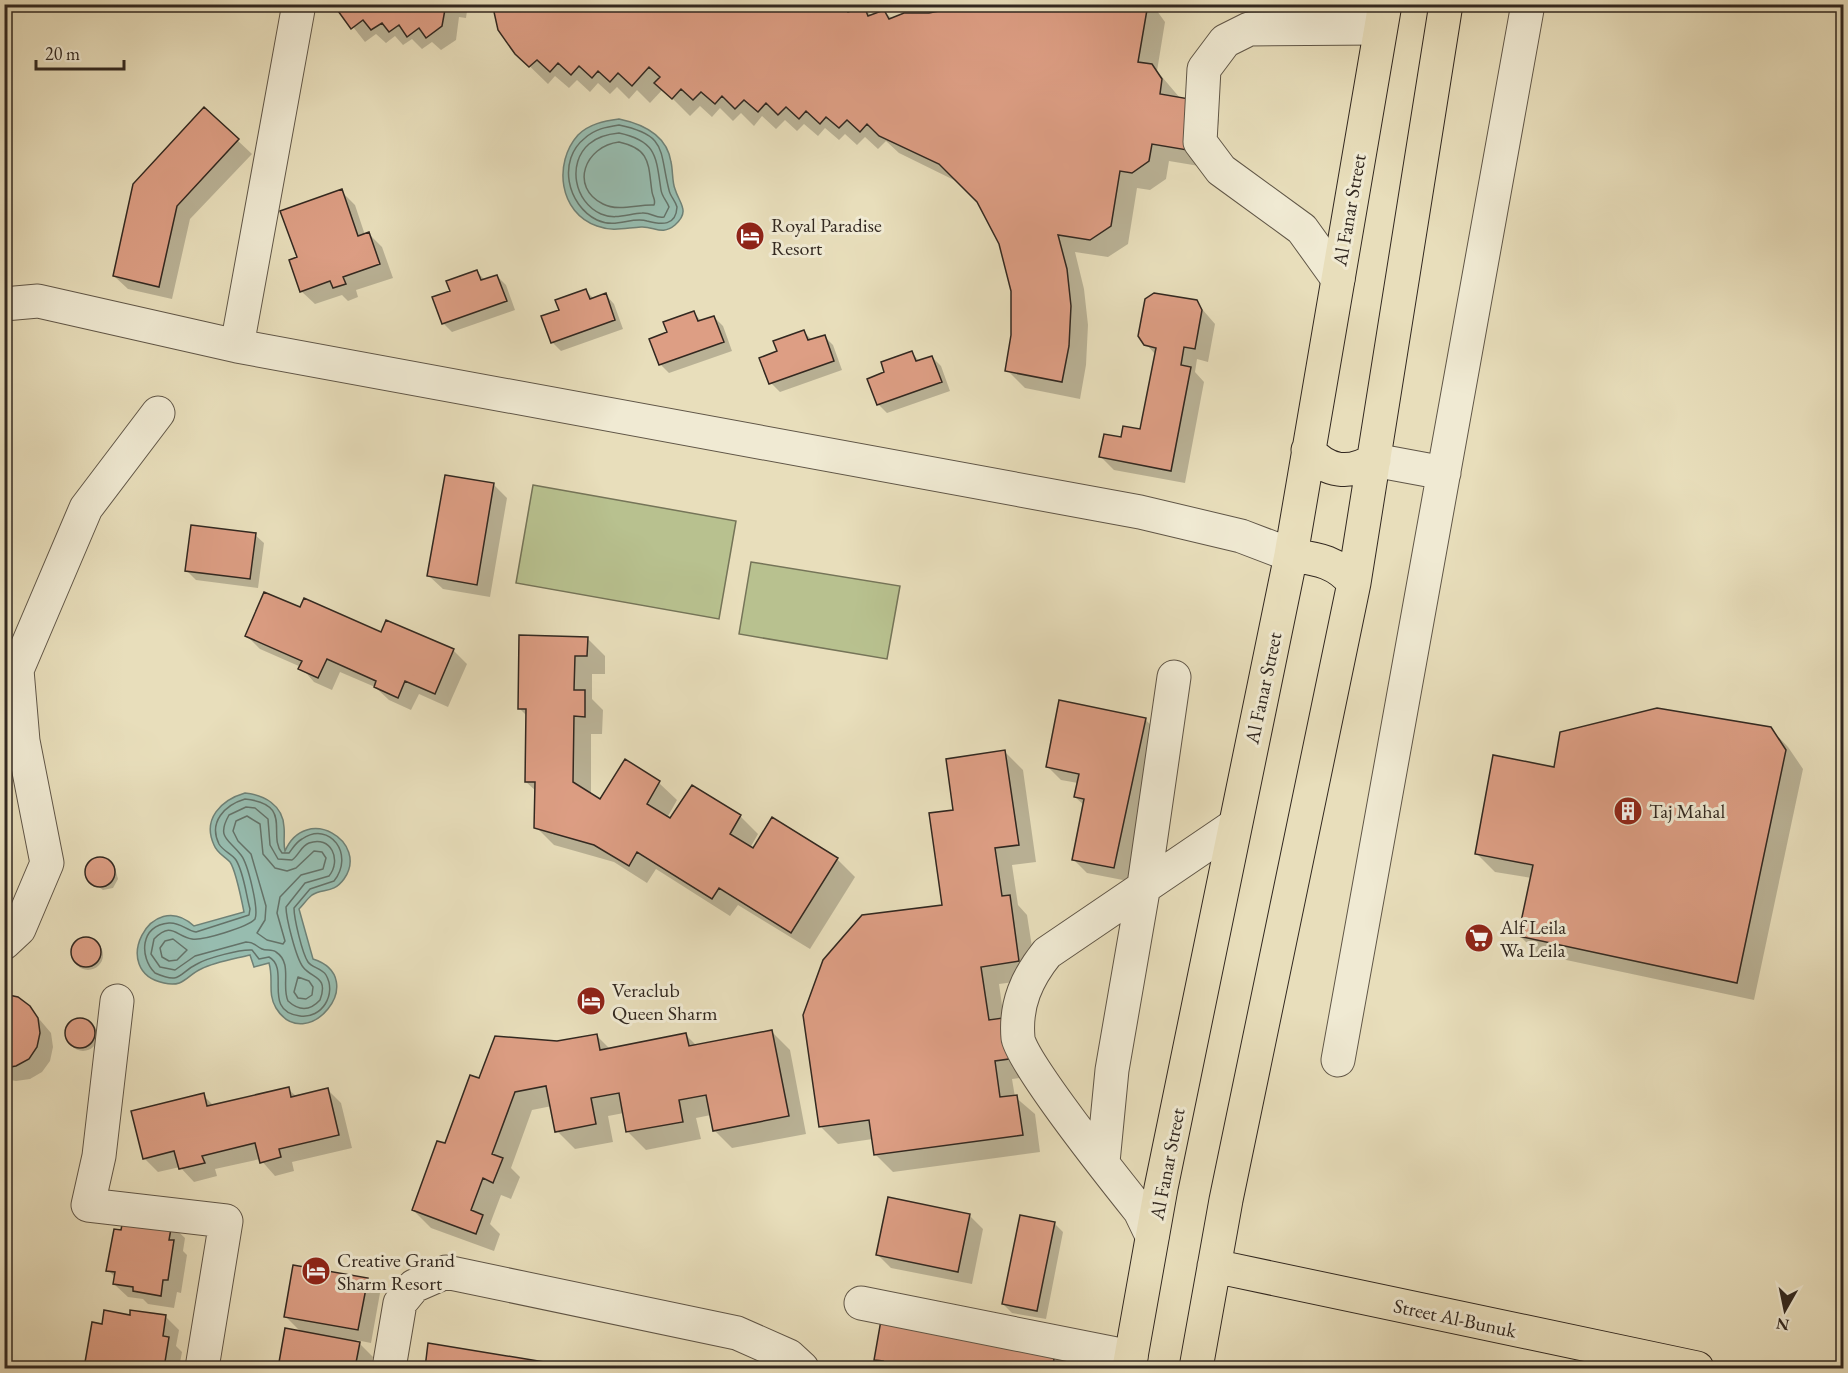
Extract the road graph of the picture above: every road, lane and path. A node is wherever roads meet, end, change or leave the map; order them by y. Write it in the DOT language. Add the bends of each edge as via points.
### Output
graph roads {
  1 [pos="300,4"];
  2 [pos="1446,4"];
  3 [pos="1528,4"];
  4 [pos="1382,16"];
  5 [pos="1338,279"];
  6 [pos="4,304"];
  7 [pos="237,346"];
  8 [pos="158,413"];
  9 [pos="1308,450"];
  10 [pos="1374,460"];
  11 [pos="1444,473"];
  12 [pos="1291,555"];
  13 [pos="1354,583"];
  14 [pos="1174,677"];
  15 [pos="1234,826"];
  16 [pos="1144,885"];
  17 [pos="4,943"];
  18 [pos="117,1001"];
  19 [pos="1338,1060"];
  20 [pos="1103,1162"];
  21 [pos="1152,1236"];
  22 [pos="1214,1266"];
  23 [pos="861,1302"];
  24 [pos="1130,1363"];
  25 [pos="202,1368"];
  26 [pos="389,1368"];
  27 [pos="802,1368"];
  28 [pos="1196,1368"];
  29 [pos="1697,1368"];
  1 -- 7 [label="street"];
  2 -- 10 [label="main road"];
  3 -- 11 [label="street"];
  4 -- 5 [label="main road, Al Fanar Street"];
  4 -- 5 [label="street" via="1249,29 1225,41 1204,69 1200,142 1221,170 1302,229"];
  5 -- 9 [label="main road, Al Fanar Street"];
  6 -- 7 [label="street" via="38,301"];
  7 -- 12 [label="street" via="1140,512 1241,536"];
  8 -- 17 [label="street" via="86,508 17,670 23,741 47,864 19,929"];
  9 -- 10 [label="main road" via="1316,460 1339,471 1352,471"];
  9 -- 12 [label="main road, Al Fanar Street"];
  10 -- 11 [label="street"];
  10 -- 13 [label="main road"];
  11 -- 19 [label="street"];
  12 -- 13 [label="main road" via="1334,565"];
  12 -- 15 [label="main road, Al Fanar Street"];
  13 -- 22 [label="main road"];
  14 -- 16 [label="street"];
  15 -- 16 [label="street"];
  15 -- 21 [label="main road, Al Fanar Street"];
  16 -- 20 [label="street" via="1112,1070"];
  16 -- 20 [label="street" via="1047,953 1030,974 1019,1004 1018,1040 1031,1067"];
  18 -- 25 [label="street" via="99,1156 88,1205 226,1221"];
  20 -- 21 [label="street" via="1140,1211"];
  21 -- 24 [label="main road, Al Fanar Street"];
  22 -- 28 [label="main road"];
  22 -- 29 [label="main road, Street Al-Bunuk"];
  23 -- 24 [label="street"];
  26 -- 27 [label="street" via="400,1303 414,1286 446,1272 737,1333 789,1356"];
}
